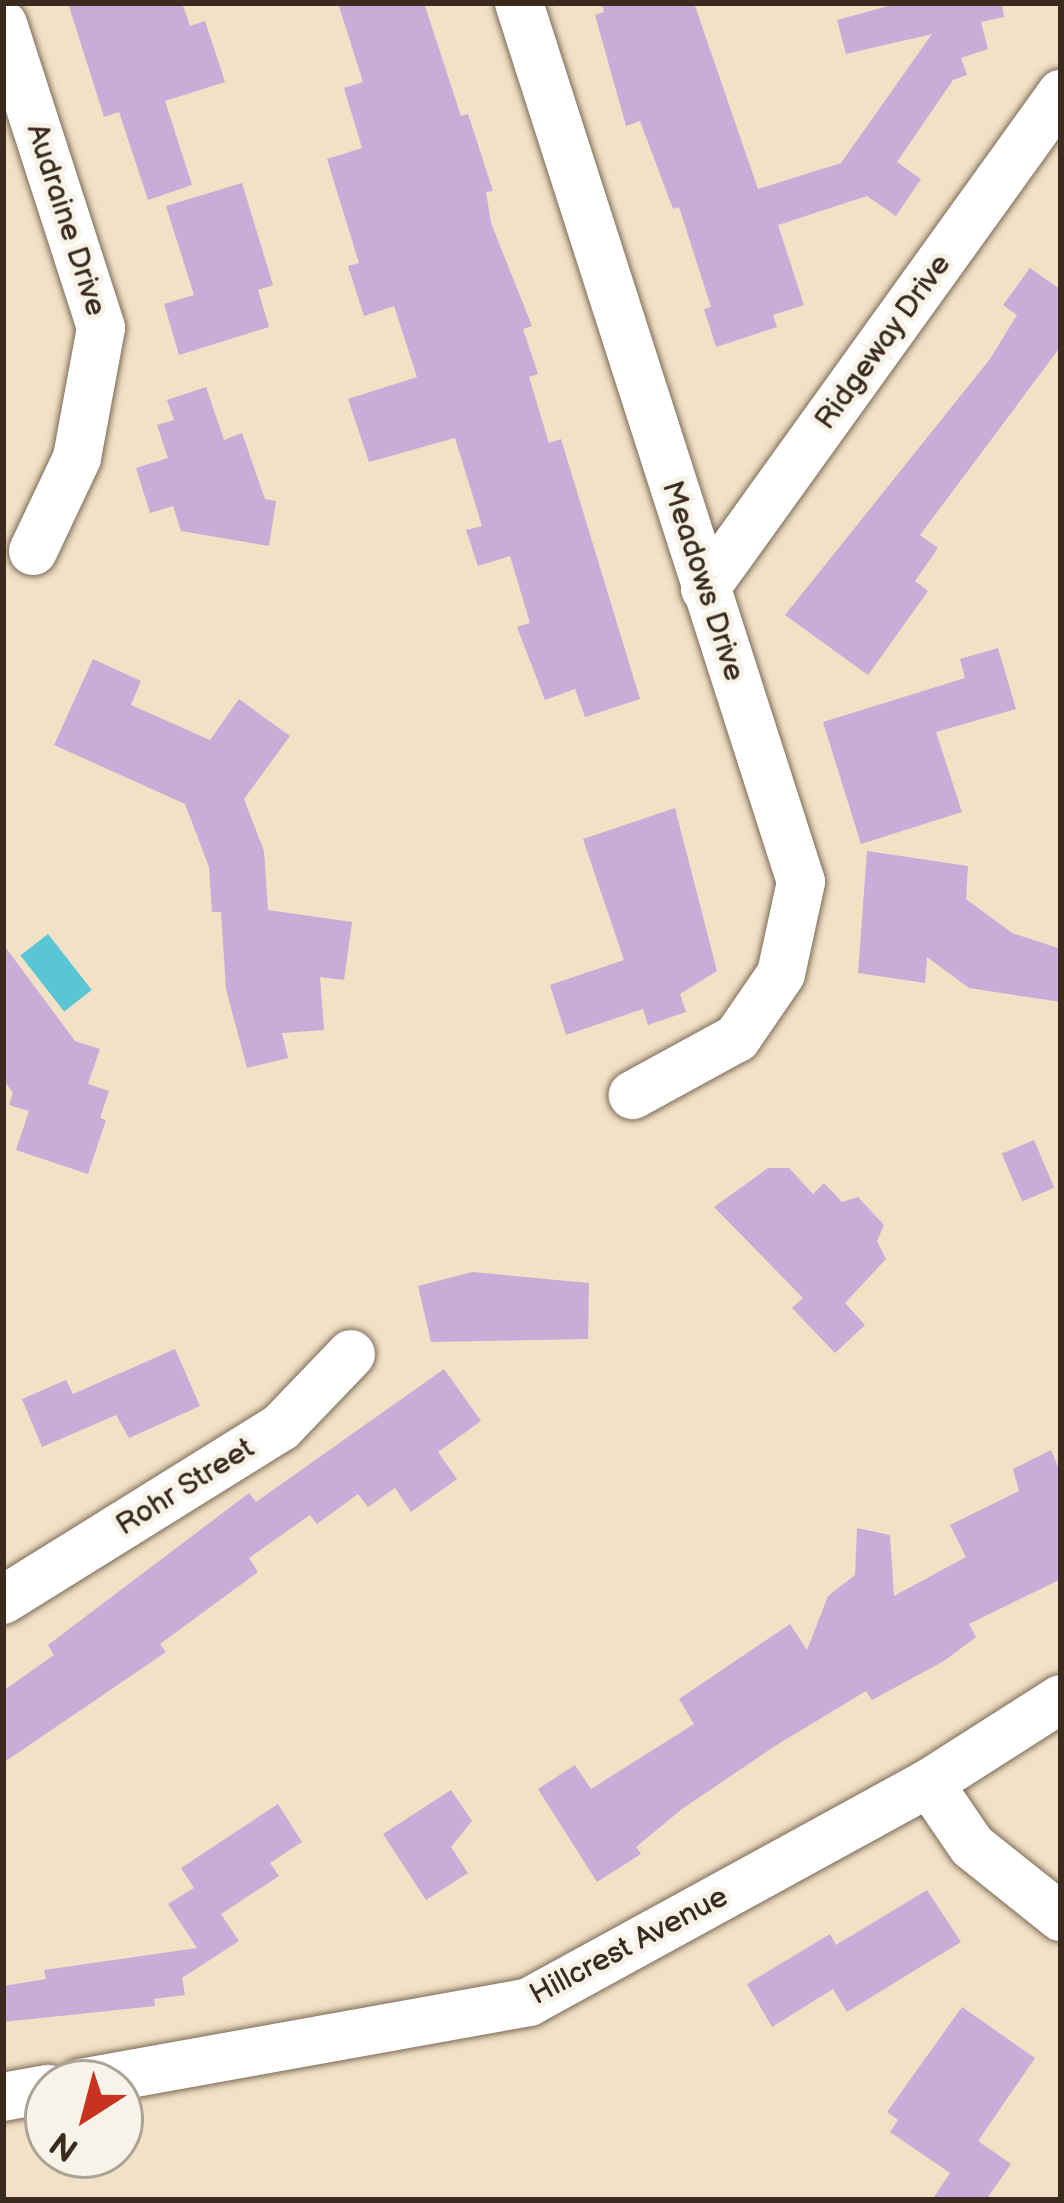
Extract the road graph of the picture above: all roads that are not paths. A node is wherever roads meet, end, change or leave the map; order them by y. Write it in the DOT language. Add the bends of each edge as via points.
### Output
graph roads {
  1 [pos="519,3"];
  2 [pos="3,24"];
  3 [pos="1061,94"];
  4 [pos="33,551"];
  5 [pos="705,590"];
  6 [pos="633,1095"];
  7 [pos="351,1354"];
  8 [pos="3,1600"];
  9 [pos="1061,1699"];
  10 [pos="929,1783"];
  11 [pos="1061,1917"];
  12 [pos="144,2071"];
  1 -- 5 [label="street, Meadows Drive"];
  2 -- 4 [label="street, Audraine Drive" via="101,328 77,458"];
  3 -- 5 [label="street, Ridgeway Drive"];
  5 -- 6 [label="street, Meadows Drive" via="801,882 781,974 737,1038"];
  7 -- 8 [label="street, Rohr Street" via="281,1427"];
  9 -- 10 [label="street, Hillcrest Avenue"];
  10 -- 11 [label="street" via="972,1846"];
  10 -- 12 [label="street, Hillcrest Avenue" via="530,2002"];
}
